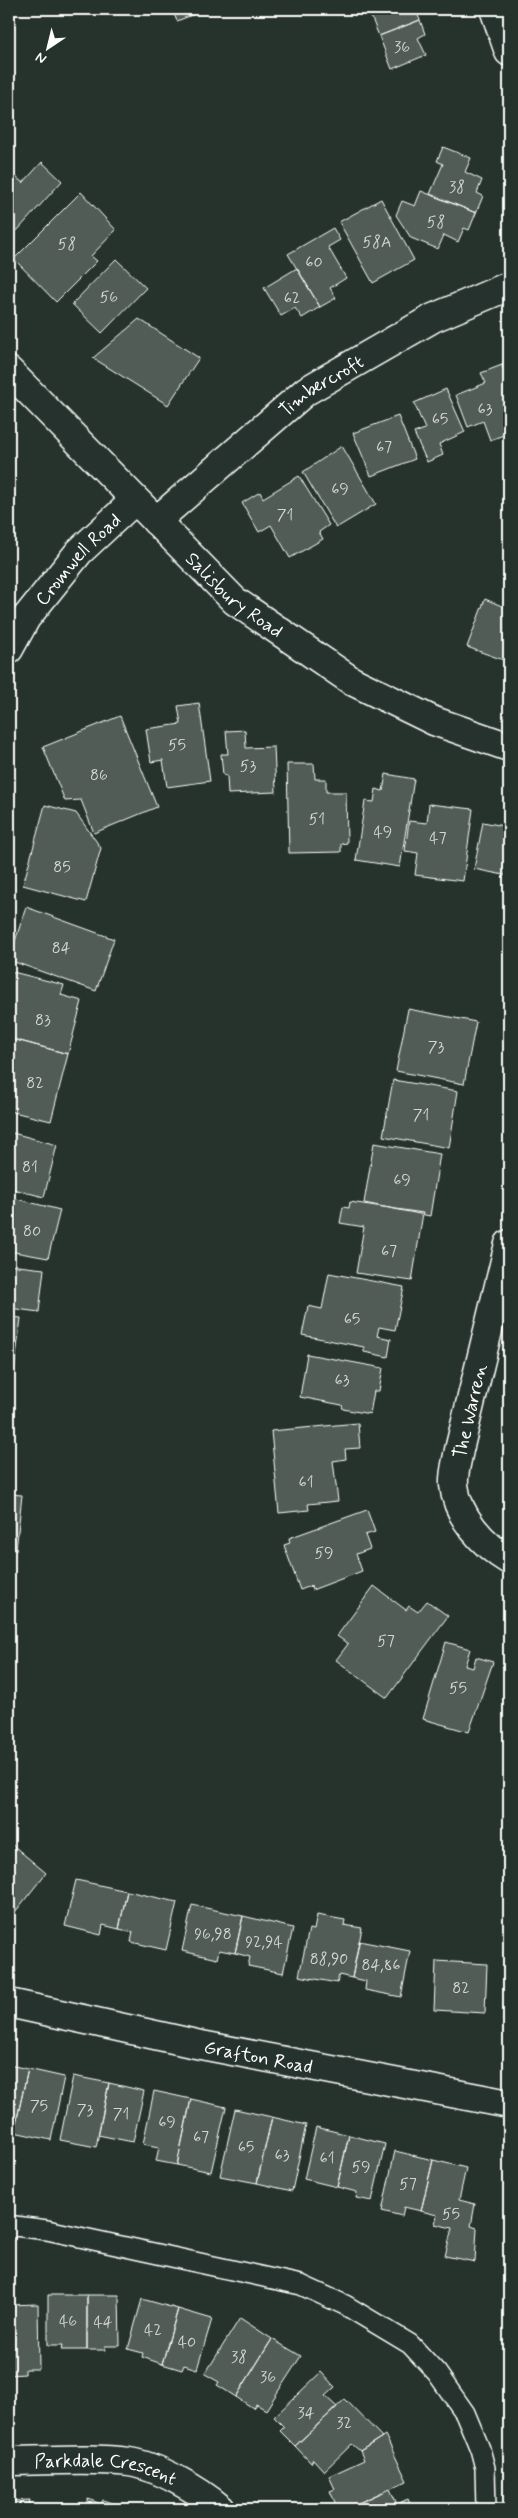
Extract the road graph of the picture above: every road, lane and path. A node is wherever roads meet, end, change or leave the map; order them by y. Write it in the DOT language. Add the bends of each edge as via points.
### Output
graph roads {
  1 [pos="494,9"];
  2 [pos="509,52"];
  3 [pos="509,286"];
  4 [pos="9,371"];
  5 [pos="135,500"];
  6 [pos="156,521"];
  7 [pos="9,649"];
  8 [pos="509,747"];
  9 [pos="509,1244"];
  10 [pos="509,1560"];
  11 [pos="9,2003"];
  12 [pos="509,2104"];
  13 [pos="9,2229"];
  14 [pos="9,2461"];
  15 [pos="221,2509"];
  16 [pos="486,2509"];
  1 -- 2 [label="street"];
  3 -- 6 [label="street, Timbercroft" via="433,318 306,392"];
  4 -- 5 [label="street, Salisbury Road"];
  5 -- 6 [label="street, Salisbury Road"];
  5 -- 7 [label="street, Cromwell Road" via="79,552 26,618"];
  6 -- 8 [label="street, Salisbury Road" via="235,601 352,681 434,721"];
  9 -- 10 [label="street, The Warren" via="459,1450 454,1484 464,1517 492,1550"];
  11 -- 12 [label="street, Grafton Road" via="196,2044"];
  13 -- 16 [label="lane" via="14,2226 47,2230 292,2283 345,2305 410,2344 437,2373 465,2413 480,2449"];
  14 -- 15 [label="street, Parkdale Crescent" via="131,2462 179,2481"];
}
